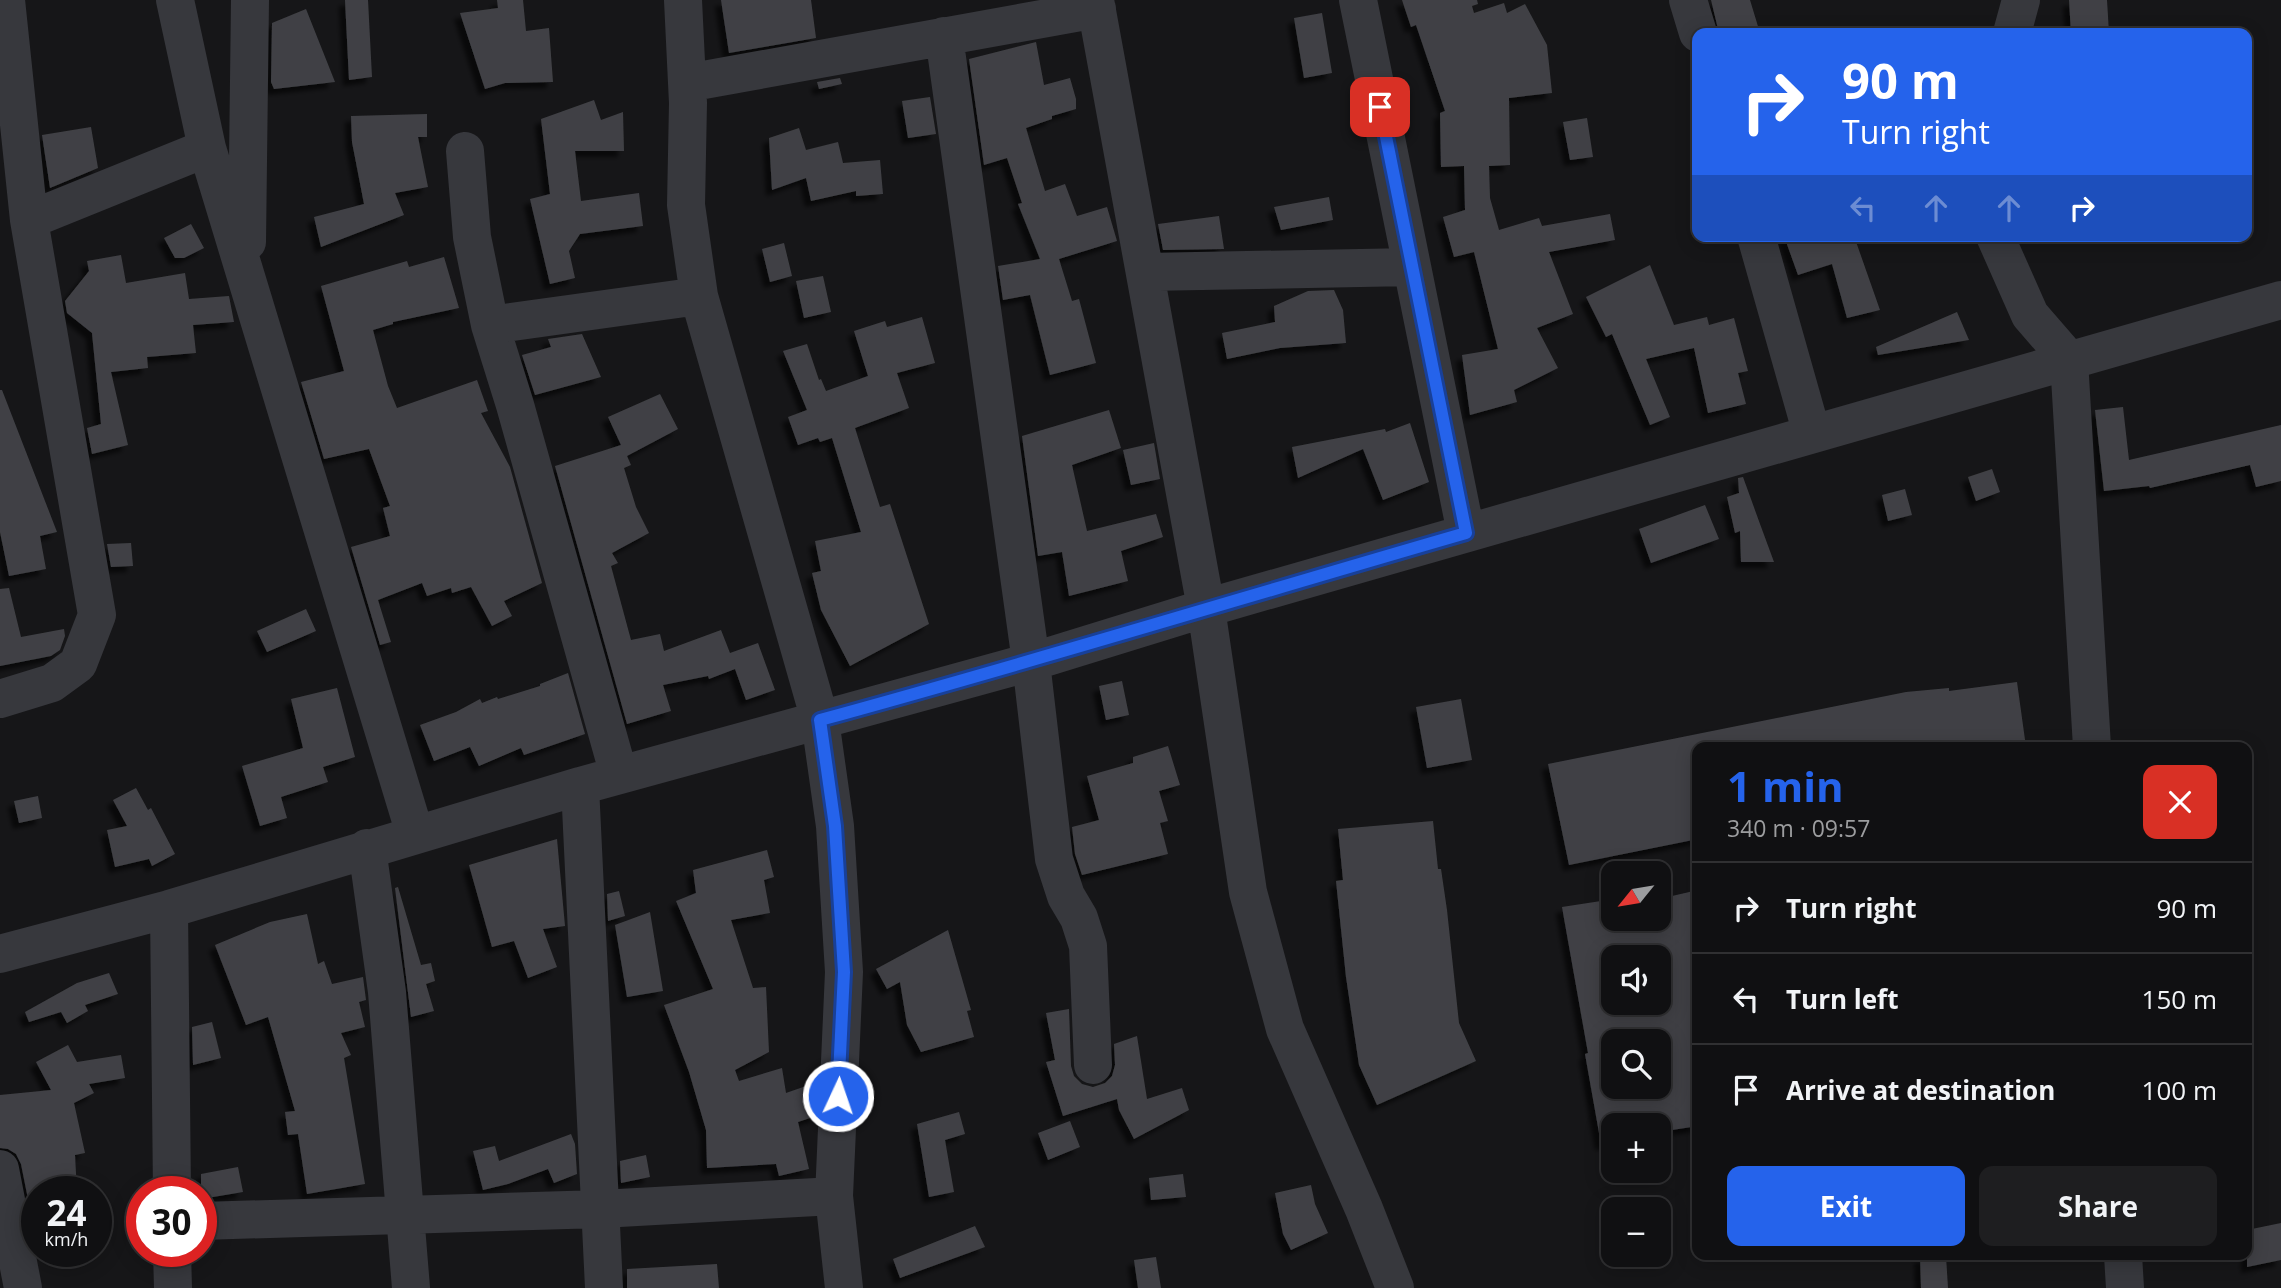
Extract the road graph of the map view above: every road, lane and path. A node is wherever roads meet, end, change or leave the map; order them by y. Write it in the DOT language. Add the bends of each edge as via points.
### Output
graph roads {
  1 [pos="6,0"];
  2 [pos="175,0"];
  3 [pos="250,0"];
  4 [pos="683,0"];
  5 [pos="1358,0"];
  6 [pos="1688,0"];
  7 [pos="2021,0"];
  8 [pos="1096,5"];
  9 [pos="1696,28"];
  10 [pos="2013,28"];
  11 [pos="944,36"];
  12 [pos="687,83"];
  13 [pos="208,148"];
  14 [pos="465,151"];
  15 [pos="29,220"];
  16 [pos="1758,242"];
  17 [pos="1998,242"];
  18 [pos="1412,267"];
  19 [pos="1144,272"];
  20 [pos="247,283"];
  21 [pos="699,296"];
  22 [pos="2281,300"];
  23 [pos="489,325"];
  24 [pos="2068,360"];
  25 [pos="1812,434"];
  26 [pos="1466,533"];
  27 [pos="1206,608"];
  28 [pos="1031,662"];
  29 [pos="0,699"];
  30 [pos="820,720"];
  31 [pos="2092,742"];
  32 [pos="620,775"];
  33 [pos="580,786"];
  34 [pos="415,834"];
  35 [pos="367,848"];
  36 [pos="169,909"];
  37 [pos="0,954"];
  38 [pos="1093,1065"];
  39 [pos="0,1169"];
  40 [pos="172,1176"];
  41 [pos="834,1196"];
  42 [pos="601,1209"];
  43 [pos="404,1217"];
  44 [pos="217,1222"];
  45 [pos="2123,1260"];
  46 [pos="172,1267"];
  47 [pos="23,1288"];
  48 [pos="173,1288"];
  49 [pos="411,1288"];
  50 [pos="604,1288"];
  51 [pos="844,1288"];
  52 [pos="1395,1288"];
  53 [pos="2125,1288"];
  1 -- 15 [label="street"];
  2 -- 13 [label="street"];
  3 -- 20 [label="street"];
  4 -- 12 [label="street"];
  5 -- 18 [label="street"];
  6 -- 9 [label="street"];
  7 -- 10 [label="street"];
  8 -- 11 [label="street"];
  8 -- 19 [label="street"];
  11 -- 12 [label="street"];
  11 -- 28 [label="street"];
  12 -- 21 [label="street" via="686,205"];
  13 -- 15 [label="street"];
  13 -- 20 [label="street"];
  14 -- 23 [label="street" via="472,237"];
  15 -- 29 [label="street" via="96,615 78,664 52,683"];
  16 -- 25 [label="street"];
  17 -- 24 [label="street" via="2030,315"];
  18 -- 19 [label="street"];
  18 -- 26 [label="street"];
  19 -- 27 [label="street"];
  20 -- 34 [label="street"];
  21 -- 23 [label="street"];
  21 -- 30 [label="street"];
  22 -- 24 [label="street"];
  23 -- 32 [label="street"];
  24 -- 25 [label="street"];
  24 -- 31 [label="street"];
  25 -- 26 [label="street"];
  26 -- 27 [label="street"];
  27 -- 28 [label="street"];
  27 -- 52 [label="street" via="1248,892 1285,1029"];
  28 -- 30 [label="street"];
  28 -- 38 [label="street" via="1054,859 1088,947"];
  30 -- 32 [label="street"];
  30 -- 41 [label="street" via="835,826 844,972"];
  32 -- 33 [label="street"];
  33 -- 34 [label="street"];
  33 -- 42 [label="street"];
  34 -- 35 [label="street"];
  35 -- 36 [label="street"];
  35 -- 43 [label="street" via="387,992"];
  36 -- 37 [label="street"];
  36 -- 40 [label="street"];
  39 -- 47 [label="street"];
  41 -- 42 [label="street"];
  41 -- 51 [label="street"];
  42 -- 43 [label="street"];
  42 -- 50 [label="street"];
  43 -- 44 [label="street"];
  43 -- 49 [label="street"];
  45 -- 53 [label="street"];
  46 -- 48 [label="street"];
}
